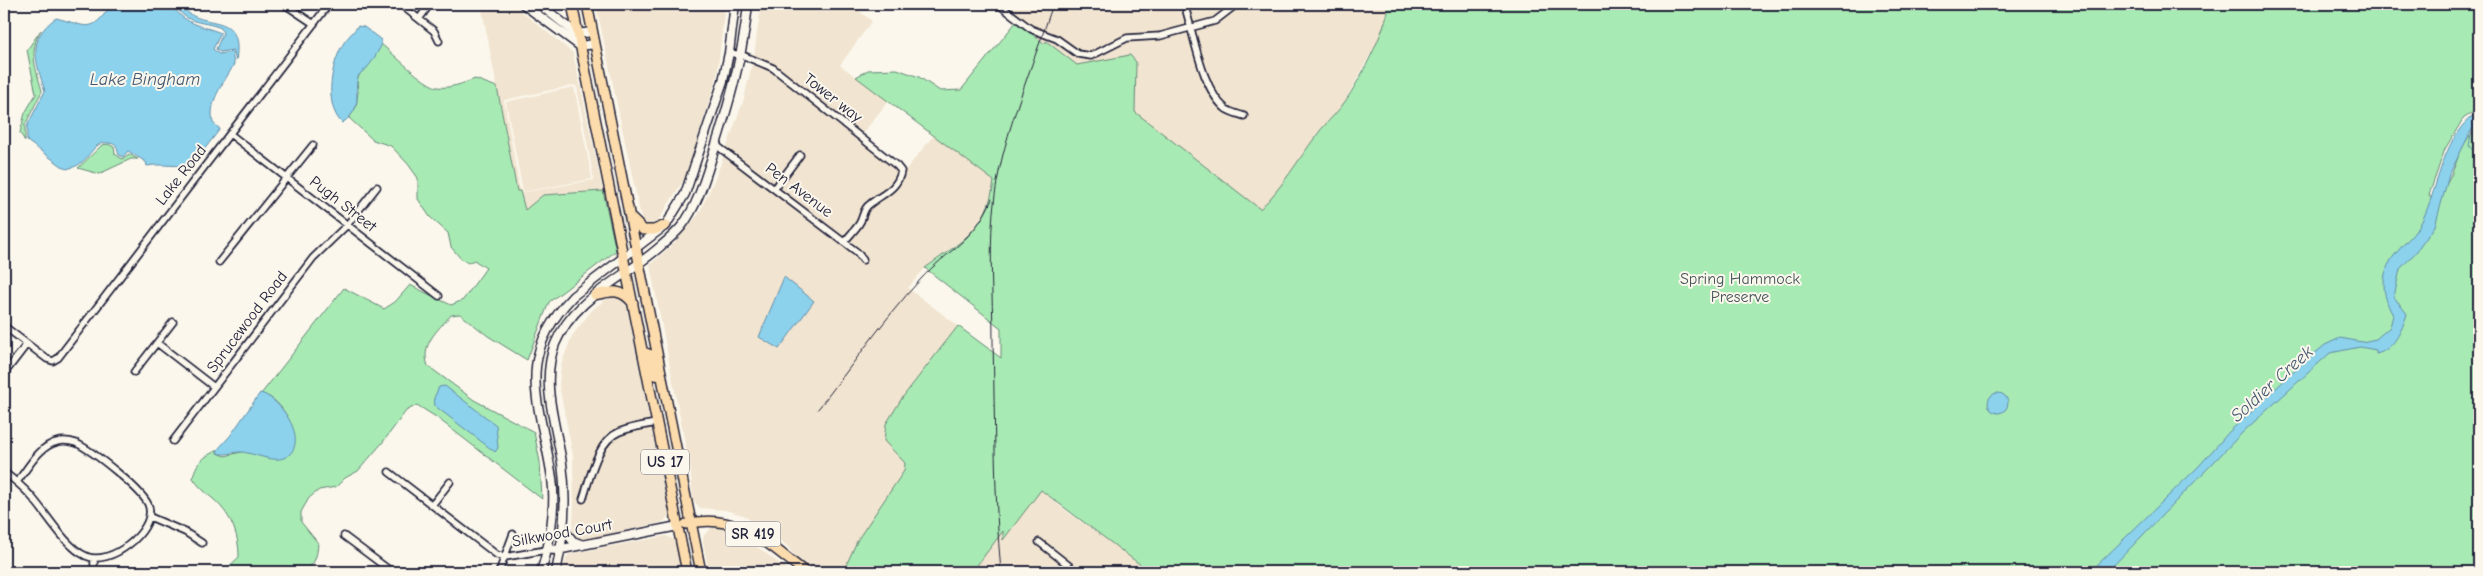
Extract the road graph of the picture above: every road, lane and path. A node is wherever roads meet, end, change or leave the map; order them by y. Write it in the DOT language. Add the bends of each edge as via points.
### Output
graph roads {
  1 [pos="284,4"];
  2 [pos="329,4"];
  3 [pos="400,4"];
  4 [pos="430,4"];
  5 [pos="523,4"];
  6 [pos="540,4"];
  7 [pos="572,4"];
  8 [pos="587,4"];
  9 [pos="735,4"];
  10 [pos="748,4"];
  11 [pos="998,4"];
  12 [pos="1184,4"];
  13 [pos="1237,4"];
  14 [pos="419,19"];
  15 [pos="314,24"];
  16 [pos="1192,28"];
  17 [pos="592,32"];
  18 [pos="578,34"];
  19 [pos="440,41"];
  20 [pos="595,44"];
  21 [pos="580,46"];
  22 [pos="729,53"];
  23 [pos="742,55"];
  24 [pos="717,103"];
  25 [pos="1244,116"];
  26 [pos="230,134"];
  27 [pos="313,145"];
  28 [pos="716,145"];
  29 [pos="800,155"];
  30 [pos="287,178"];
  31 [pos="377,187"];
  32 [pos="775,188"];
  33 [pos="629,216"];
  34 [pos="347,225"];
  35 [pos="666,225"];
  36 [pos="844,242"];
  37 [pos="636,250"];
  38 [pos="624,258"];
  39 [pos="863,260"];
  40 [pos="219,262"];
  41 [pos="639,264"];
  42 [pos="626,271"];
  43 [pos="595,294"];
  44 [pos="439,296"];
  45 [pos="633,303"];
  46 [pos="173,322"];
  47 [pos="4,326"];
  48 [pos="157,343"];
  49 [pos="27,344"];
  50 [pos="643,352"];
  51 [pos="134,372"];
  52 [pos="4,374"];
  53 [pos="662,376"];
  54 [pos="214,387"];
  55 [pos="657,423"];
  56 [pos="541,425"];
  57 [pos="173,441"];
  58 [pos="562,462"];
  59 [pos="4,472"];
  60 [pos="389,472"];
  61 [pos="17,482"];
  62 [pos="450,482"];
  63 [pos="583,499"];
  64 [pos="432,505"];
  65 [pos="150,517"];
  66 [pos="690,523"];
  67 [pos="678,526"];
  68 [pos="563,529"];
  69 [pos="513,534"];
  70 [pos="344,536"];
  71 [pos="1039,542"];
  72 [pos="202,543"];
  73 [pos="583,545"];
  74 [pos="562,549"];
  75 [pos="546,550"];
  76 [pos="505,557"];
  77 [pos="94,559"];
  78 [pos="94,572"];
  79 [pos="392,572"];
  80 [pos="499,572"];
  81 [pos="541,572"];
  82 [pos="556,572"];
  83 [pos="687,572"];
  84 [pos="701,572"];
  85 [pos="805,572"];
  86 [pos="1077,572"];
  1 -- 15 [label="street"];
  2 -- 15 [label="street, Lake Road"];
  3 -- 14 [label="street"];
  4 -- 14 [label="street"];
  5 -- 21 [label="main road"];
  6 -- 18 [label="main road"];
  7 -- 18 [label="main road, US 17"];
  8 -- 17 [label="main road, US 17"];
  9 -- 22 [label="main road"];
  10 -- 23 [label="main road"];
  11 -- 16 [label="street" via="1026,26 1085,56 1099,54 1127,38 1160,36"];
  12 -- 16 [label="street"];
  13 -- 16 [label="street" via="1215,21"];
  14 -- 19 [label="street" via="434,31"];
  15 -- 26 [label="street, Lake Road"];
  16 -- 25 [label="street" via="1203,68 1215,95 1227,110"];
  17 -- 18 [label="main road"];
  17 -- 20 [label="main road, US 17"];
  18 -- 21 [label="main road, US 17"];
  20 -- 21 [label="main road"];
  20 -- 33 [label="main road, US 17"];
  21 -- 38 [label="main road, US 17"];
  22 -- 23 [label="street, Tower way"];
  22 -- 24 [label="main road"];
  23 -- 28 [label="main road"];
  23 -- 36 [label="street, Tower way" via="773,68 901,171 900,178 887,193 863,211 860,223"];
  24 -- 28 [label="main road" via="709,134"];
  24 -- 35 [label="main road" via="685,194"];
  26 -- 30 [label="street, Pugh Street"];
  26 -- 49 [label="street, Lake Road" via="58,358 52,361"];
  27 -- 30 [label="street"];
  28 -- 32 [label="street, Pen Avenue"];
  28 -- 41 [label="main road" via="694,206 681,227"];
  29 -- 32 [label="street"];
  30 -- 34 [label="street, Pugh Street"];
  30 -- 40 [label="street"];
  31 -- 34 [label="street, Sprucewood Road"];
  32 -- 36 [label="street, Pen Avenue"];
  33 -- 35 [label="main road" via="644,230"];
  33 -- 37 [label="main road, US 17"];
  34 -- 44 [label="street, Pugh Street"];
  34 -- 54 [label="street, Sprucewood Road" via="313,258"];
  35 -- 37 [label="main road"];
  36 -- 39 [label="street, Pen Avenue"];
  37 -- 38 [label="main road"];
  37 -- 41 [label="main road, US 17"];
  38 -- 42 [label="main road, US 17"];
  38 -- 56 [label="main road" via="573,296 549,326 539,349 534,374"];
  41 -- 42 [label="main road"];
  41 -- 53 [label="main road, US 17"];
  42 -- 43 [label="main road"];
  42 -- 45 [label="main road, US 17"];
  43 -- 45 [label="main road" via="614,290"];
  43 -- 58 [label="main road" via="568,320 550,362 549,389"];
  45 -- 50 [label="main road, US 17"];
  46 -- 48 [label="street"];
  47 -- 49 [label="street"];
  48 -- 51 [label="street"];
  48 -- 54 [label="street"];
  49 -- 52 [label="street"];
  50 -- 53 [label="main road" via="651,356 655,375"];
  50 -- 55 [label="main road, US 17"];
  53 -- 66 [label="main road, US 17"];
  54 -- 57 [label="street, Sprucewood Road"];
  55 -- 63 [label="street" via="618,432 609,439 603,446"];
  55 -- 67 [label="main road, US 17"];
  56 -- 58 [label="main road" via="552,457 556,462"];
  56 -- 75 [label="main road" via="552,479 552,515"];
  58 -- 68 [label="main road"];
  59 -- 61 [label="street"];
  60 -- 64 [label="street, Silkwood Court"];
  61 -- 65 [label="street" via="46,448 58,442 71,442 82,446 138,489 147,502"];
  61 -- 77 [label="street" via="72,546"];
  62 -- 64 [label="street"];
  64 -- 76 [label="street, Silkwood Court" via="497,555"];
  65 -- 72 [label="street"];
  65 -- 77 [label="street" via="140,533 121,550 109,557"];
  66 -- 67 [label="main road, SR 419"];
  66 -- 84 [label="main road, US 17"];
  66 -- 85 [label="main road, SR 419" via="723,521 736,525"];
  67 -- 73 [label="main road, Silkwood Court"];
  67 -- 83 [label="main road, US 17"];
  68 -- 73 [label="main road"];
  68 -- 74 [label="main road"];
  69 -- 76 [label="street"];
  70 -- 79 [label="street"];
  71 -- 86 [label="street"];
  73 -- 74 [label="main road, Silkwood Court"];
  74 -- 75 [label="main road, Silkwood Court"];
  74 -- 82 [label="main road"];
  75 -- 76 [label="street, Silkwood Court"];
  75 -- 81 [label="main road"];
  76 -- 80 [label="street"];
  77 -- 78 [label="street"];
}
